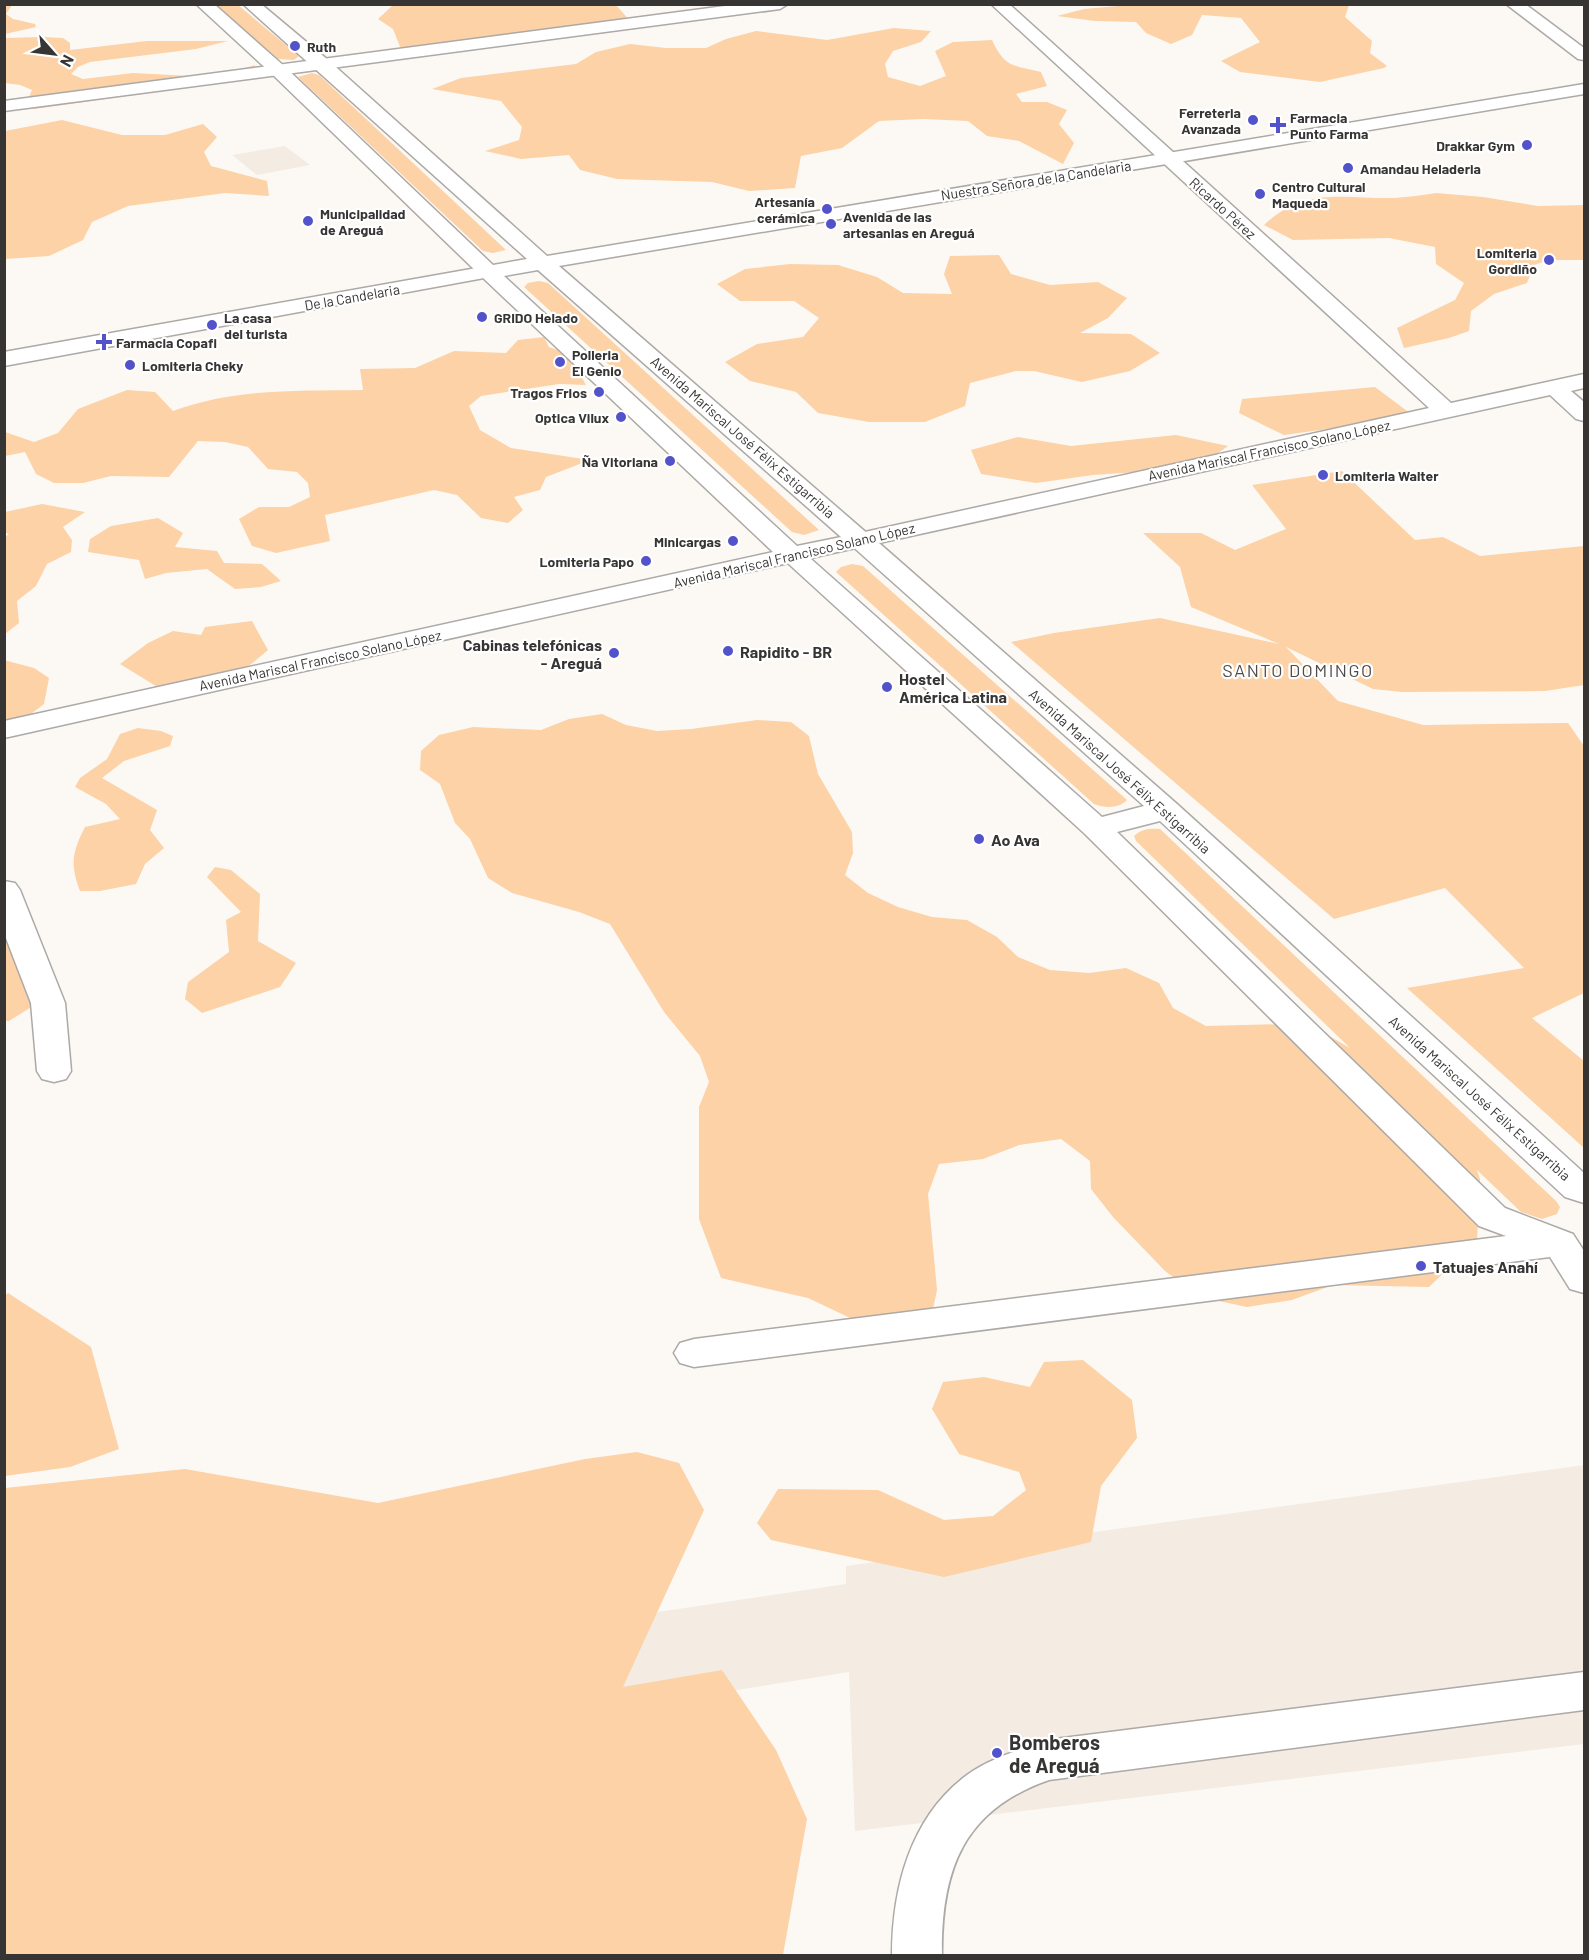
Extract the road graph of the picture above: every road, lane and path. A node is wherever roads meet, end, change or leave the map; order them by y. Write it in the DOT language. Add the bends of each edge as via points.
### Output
graph roads {
  1 [pos="204,4"];
  2 [pos="251,4"];
  3 [pos="780,4"];
  4 [pos="999,4"];
  5 [pos="1514,4"];
  6 [pos="1584,55"];
  7 [pos="322,64"];
  8 [pos="278,70"];
  9 [pos="1584,89"];
  10 [pos="4,106"];
  11 [pos="1169,158"];
  12 [pos="543,263"];
  13 [pos="488,272"];
  14 [pos="4,359"];
  15 [pos="1584,381"];
  16 [pos="1555,388"];
  17 [pos="1446,411"];
  18 [pos="1584,414"];
  19 [pos="860,540"];
  20 [pos="793,556"];
  21 [pos="4,730"];
  22 [pos="1166,810"];
  23 [pos="1096,828"];
  24 [pos="4,890"];
  25 [pos="54,1071"];
  26 [pos="1581,1189"];
  27 [pos="1572,1241"];
  28 [pos="1584,1280"];
  29 [pos="694,1353"];
  30 [pos="1584,1691"];
  31 [pos="917,1956"];
  1 -- 8 [label="street"];
  2 -- 7 [label="street, Avenida Mariscal José Félix Estigarribia"];
  3 -- 7 [label="street"];
  4 -- 11 [label="street, Ricardo Pérez"];
  5 -- 6 [label="street"];
  7 -- 8 [label="street"];
  7 -- 12 [label="street, Avenida Mariscal José Félix Estigarribia"];
  8 -- 10 [label="street"];
  8 -- 13 [label="street"];
  9 -- 11 [label="street, Nuestra Señora de la Candelaria"];
  11 -- 12 [label="street, Nuestra Señora de la Candelaria"];
  11 -- 17 [label="street, Ricardo Pérez"];
  12 -- 13 [label="street, Nuestra Señora de la Candelaria"];
  12 -- 19 [label="street, Avenida Mariscal José Félix Estigarribia"];
  13 -- 14 [label="street, De la Candelaria"];
  13 -- 20 [label="street"];
  15 -- 16 [label="street, Avenida Mariscal Francisco Solano López"];
  16 -- 17 [label="street, Avenida Mariscal Francisco Solano López"];
  16 -- 18 [label="street"];
  17 -- 19 [label="street, Avenida Mariscal Francisco Solano López"];
  19 -- 20 [label="street, Avenida Mariscal Francisco Solano López"];
  19 -- 22 [label="street, Avenida Mariscal José Félix Estigarribia"];
  20 -- 21 [label="street, Avenida Mariscal Francisco Solano López"];
  20 -- 23 [label="street"];
  22 -- 23 [label="street"];
  22 -- 26 [label="street, Avenida Mariscal José Félix Estigarribia"];
  23 -- 27 [label="street" via="1492,1217"];
  24 -- 25 [label="street" via="48,1003"];
  27 -- 28 [label="street"];
  27 -- 29 [label="street"];
  30 -- 31 [label="street" via="1047,1760 1007,1775 974,1798 941,1833 927,1866 916,1928"];
}
